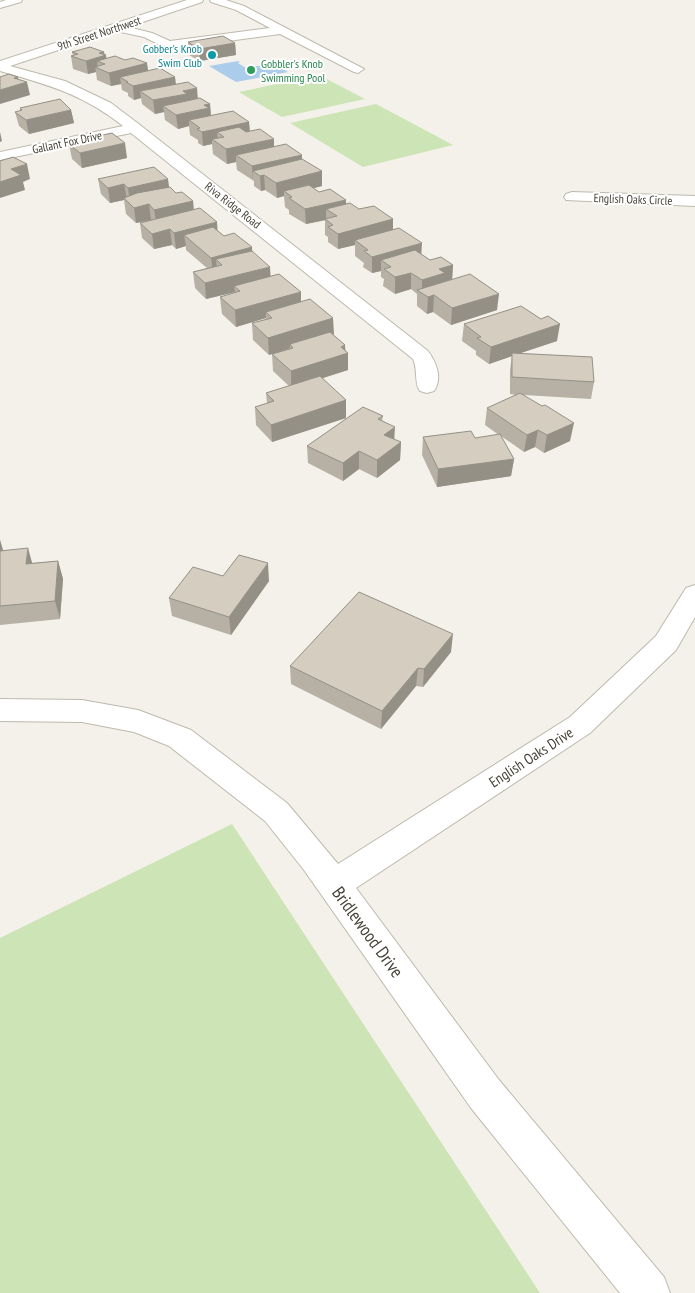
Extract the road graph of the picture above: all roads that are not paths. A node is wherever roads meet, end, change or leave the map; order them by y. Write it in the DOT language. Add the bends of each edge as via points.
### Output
graph roads {
  1 [pos="17,0"];
  2 [pos="198,0"];
  3 [pos="215,0"];
  4 [pos="0,5"];
  5 [pos="115,27"];
  6 [pos="282,30"];
  7 [pos="0,66"];
  8 [pos="358,68"];
  9 [pos="135,128"];
  10 [pos="0,156"];
  11 [pos="572,196"];
  12 [pos="695,201"];
  13 [pos="427,387"];
  14 [pos="695,594"];
  15 [pos="0,710"];
  16 [pos="334,884"];
  17 [pos="648,1293"];
  1 -- 4 [label="street"];
  2 -- 5 [label="street, 9th Street Northwest"];
  3 -- 6 [label="street" via="240,8"];
  5 -- 6 [label="street" via="148,35 168,45"];
  5 -- 7 [label="street, 9th Street Northwest"];
  6 -- 8 [label="street"];
  7 -- 9 [label="street, Riva Ridge Road" via="76,90 106,106"];
  9 -- 10 [label="street, Gallant Fox Drive"];
  9 -- 13 [label="street, Riva Ridge Road" via="421,355 429,377"];
  11 -- 12 [label="street, English Oaks Circle"];
  14 -- 16 [label="street, English Oaks Drive" via="666,644 580,725"];
  15 -- 16 [label="street, Bridlewood Drive" via="82,711 138,721 180,738 276,812"];
  16 -- 17 [label="street, Bridlewood Drive" via="485,1094"];
}
